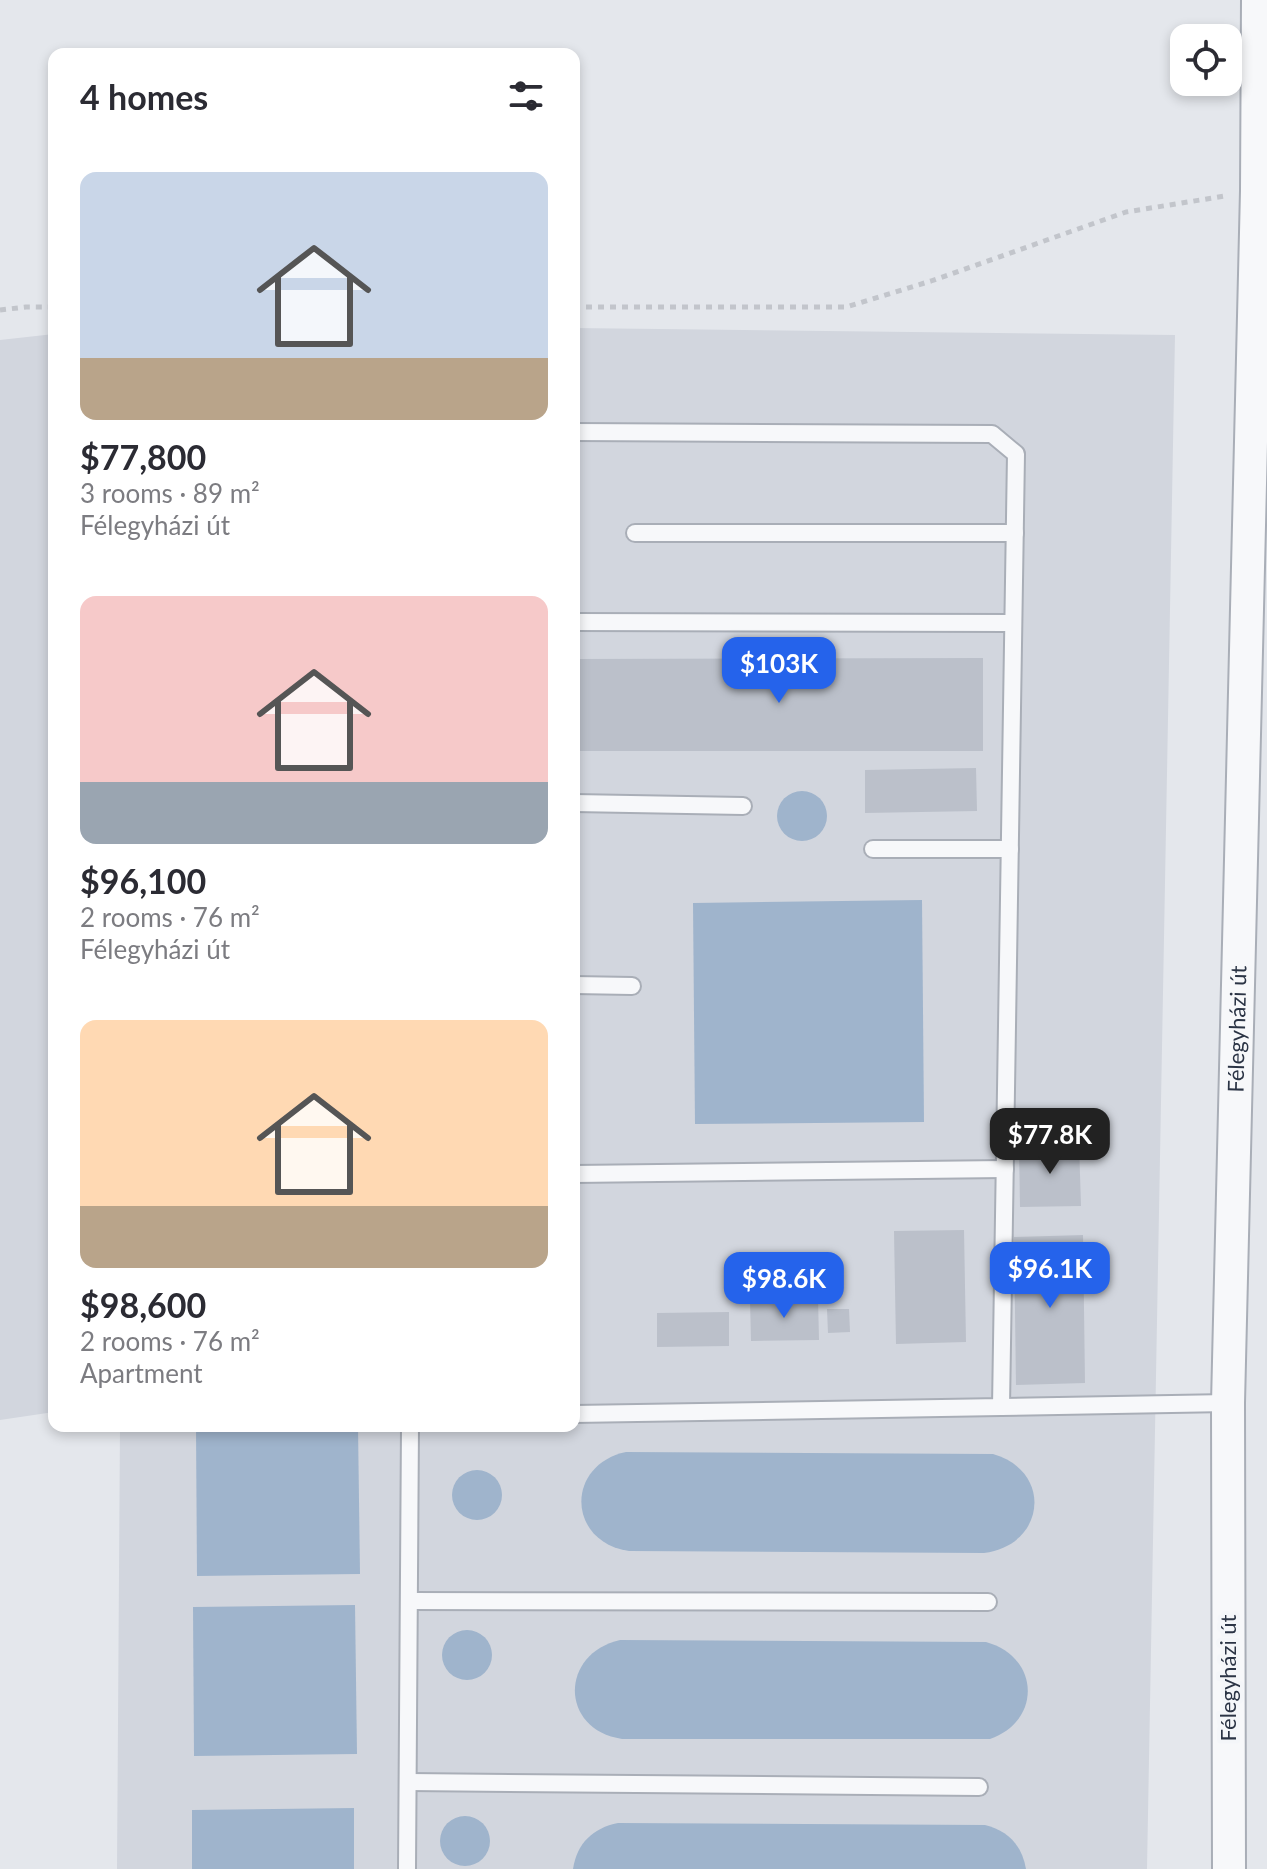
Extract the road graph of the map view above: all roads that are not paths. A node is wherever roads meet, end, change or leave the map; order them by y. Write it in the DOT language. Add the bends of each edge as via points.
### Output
graph roads {
  1 [pos="1258,0"];
  2 [pos="580,432"];
  3 [pos="635,533"];
  4 [pos="1015,533"];
  5 [pos="580,622"];
  6 [pos="1013,623"];
  7 [pos="580,803"];
  8 [pos="743,806"];
  9 [pos="873,849"];
  10 [pos="1010,849"];
  11 [pos="580,985"];
  12 [pos="632,986"];
  13 [pos="1005,1169"];
  14 [pos="580,1174"];
  15 [pos="1228,1403"];
  16 [pos="1001,1407"];
  17 [pos="580,1414"];
  18 [pos="410,1432"];
  19 [pos="409,1601"];
  20 [pos="988,1602"];
  21 [pos="408,1782"];
  22 [pos="979,1787"];
  23 [pos="407,1869"];
  24 [pos="1229,1869"];
  1 -- 15 [label="street, Félegyházi út"];
  2 -- 4 [label="lane" via="992,434 1016,454"];
  3 -- 4 [label="lane"];
  4 -- 6 [label="lane"];
  5 -- 6 [label="lane"];
  6 -- 10 [label="lane"];
  7 -- 8 [label="lane"];
  9 -- 10 [label="lane"];
  10 -- 13 [label="lane"];
  11 -- 12 [label="lane"];
  13 -- 14 [label="lane"];
  13 -- 16 [label="lane"];
  15 -- 16 [label="lane"];
  15 -- 24 [label="street, Félegyházi út"];
  16 -- 17 [label="lane"];
  18 -- 19 [label="lane"];
  19 -- 20 [label="lane"];
  19 -- 21 [label="lane"];
  21 -- 22 [label="lane"];
  21 -- 23 [label="lane"];
}
